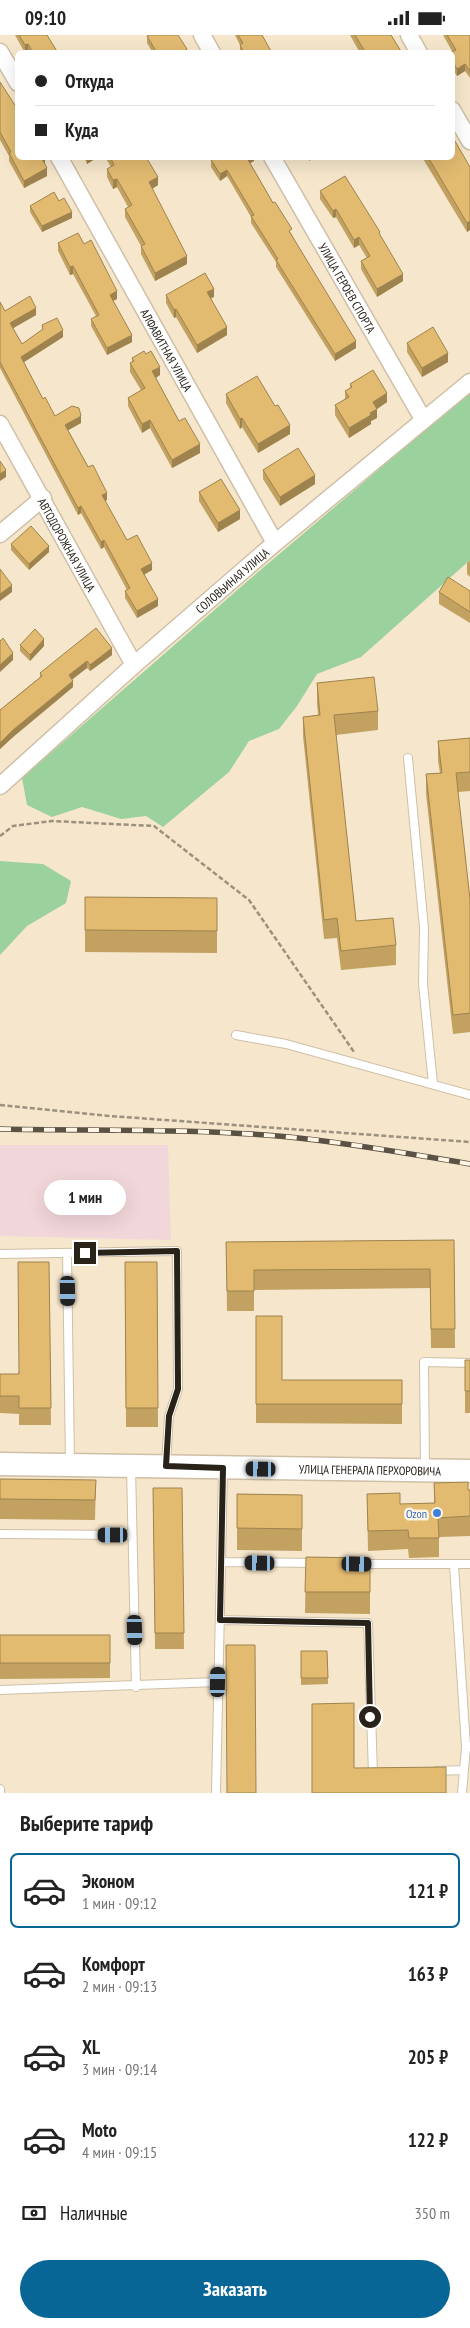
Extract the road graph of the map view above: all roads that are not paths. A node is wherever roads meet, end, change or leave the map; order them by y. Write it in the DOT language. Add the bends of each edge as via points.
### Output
graph roads {
  1 [pos="202,35"];
  2 [pos="409,35"];
  3 [pos="210,50"];
  4 [pos="417,50"];
  5 [pos="0,52"];
  6 [pos="15,78"];
  7 [pos="455,116"];
  8 [pos="470,141"];
  9 [pos="61,160"];
  10 [pos="274,160"];
  11 [pos="470,382"];
  12 [pos="423,419"];
  13 [pos="0,424"];
  14 [pos="42,498"];
  15 [pos="0,534"];
  16 [pos="275,543"];
  17 [pos="134,665"];
  18 [pos="408,758"];
  19 [pos="0,786"];
  20 [pos="236,1035"];
  21 [pos="433,1084"];
  22 [pos="470,1095"];
  23 [pos="67,1253"];
  24 [pos="0,1254"];
  25 [pos="470,1363"];
  26 [pos="0,1464"];
  27 [pos="70,1465"];
  28 [pos="130,1466"];
  29 [pos="166,1466"];
  30 [pos="223,1468"];
  31 [pos="425,1470"];
  32 [pos="470,1471"];
  33 [pos="0,1534"];
  34 [pos="132,1535"];
  35 [pos="221,1562"];
  36 [pos="328,1564"];
  37 [pos="357,1564"];
  38 [pos="470,1564"];
  39 [pos="454,1565"];
  40 [pos="220,1620"];
  41 [pos="218,1682"];
  42 [pos="136,1687"];
  43 [pos="0,1690"];
  44 [pos="468,1747"];
  45 [pos="464,1770"];
  46 [pos="428,1771"];
  47 [pos="382,1773"];
  48 [pos="0,1789"];
  49 [pos="0,1793"];
  50 [pos="216,1793"];
  51 [pos="462,1793"];
  1 -- 3 [label="street"];
  2 -- 4 [label="street"];
  5 -- 6 [label="street"];
  7 -- 8 [label="street"];
  9 -- 16 [label="street, АЛФАВИТНАЯ УЛИЦА"];
  10 -- 12 [label="street, УЛИЦА ГЕРОЕВ СПОРТА"];
  11 -- 12 [label="street, СОЛОВЬИНАЯ УЛИЦА"];
  12 -- 16 [label="street, СОЛОВЬИНАЯ УЛИЦА"];
  13 -- 14 [label="street, АВТОДОРОЖНАЯ УЛИЦА"];
  14 -- 15 [label="street"];
  14 -- 17 [label="street, АВТОДОРОЖНАЯ УЛИЦА"];
  16 -- 17 [label="street, СОЛОВЬИНАЯ УЛИЦА"];
  17 -- 19 [label="street, СОЛОВЬИНАЯ УЛИЦА"];
  18 -- 21 [label="lane" via="424,928 423,984"];
  20 -- 21 [label="lane" via="286,1044"];
  21 -- 22 [label="lane"];
  23 -- 24 [label="lane"];
  23 -- 27 [label="lane"];
  23 -- 29 [label="lane" via="177,1251 178,1389 169,1416"];
  25 -- 31 [label="lane" via="424,1363"];
  26 -- 27 [label="street, УЛИЦА ГЕНЕРАЛА ПЕРХОРОВИЧА"];
  27 -- 28 [label="street, УЛИЦА ГЕНЕРАЛА ПЕРХОРОВИЧА"];
  28 -- 29 [label="street, УЛИЦА ГЕНЕРАЛА ПЕРХОРОВИЧА"];
  28 -- 34 [label="lane"];
  29 -- 30 [label="street, УЛИЦА ГЕНЕРАЛА ПЕРХОРОВИЧА"];
  30 -- 31 [label="street, УЛИЦА ГЕНЕРАЛА ПЕРХОРОВИЧА"];
  30 -- 35 [label="lane"];
  31 -- 32 [label="street, УЛИЦА ГЕНЕРАЛА ПЕРХОРОВИЧА"];
  33 -- 34 [label="lane"];
  34 -- 42 [label="lane"];
  35 -- 36 [label="lane"];
  35 -- 40 [label="lane"];
  37 -- 39 [label="lane"];
  38 -- 39 [label="lane"];
  39 -- 44 [label="lane"];
  40 -- 41 [label="lane"];
  40 -- 47 [label="lane" via="368,1623 372,1774"];
  41 -- 42 [label="lane"];
  41 -- 50 [label="lane"];
  42 -- 43 [label="lane"];
  44 -- 45 [label="lane"];
  45 -- 46 [label="lane"];
  45 -- 51 [label="lane"];
  48 -- 49 [label="lane"];
}
